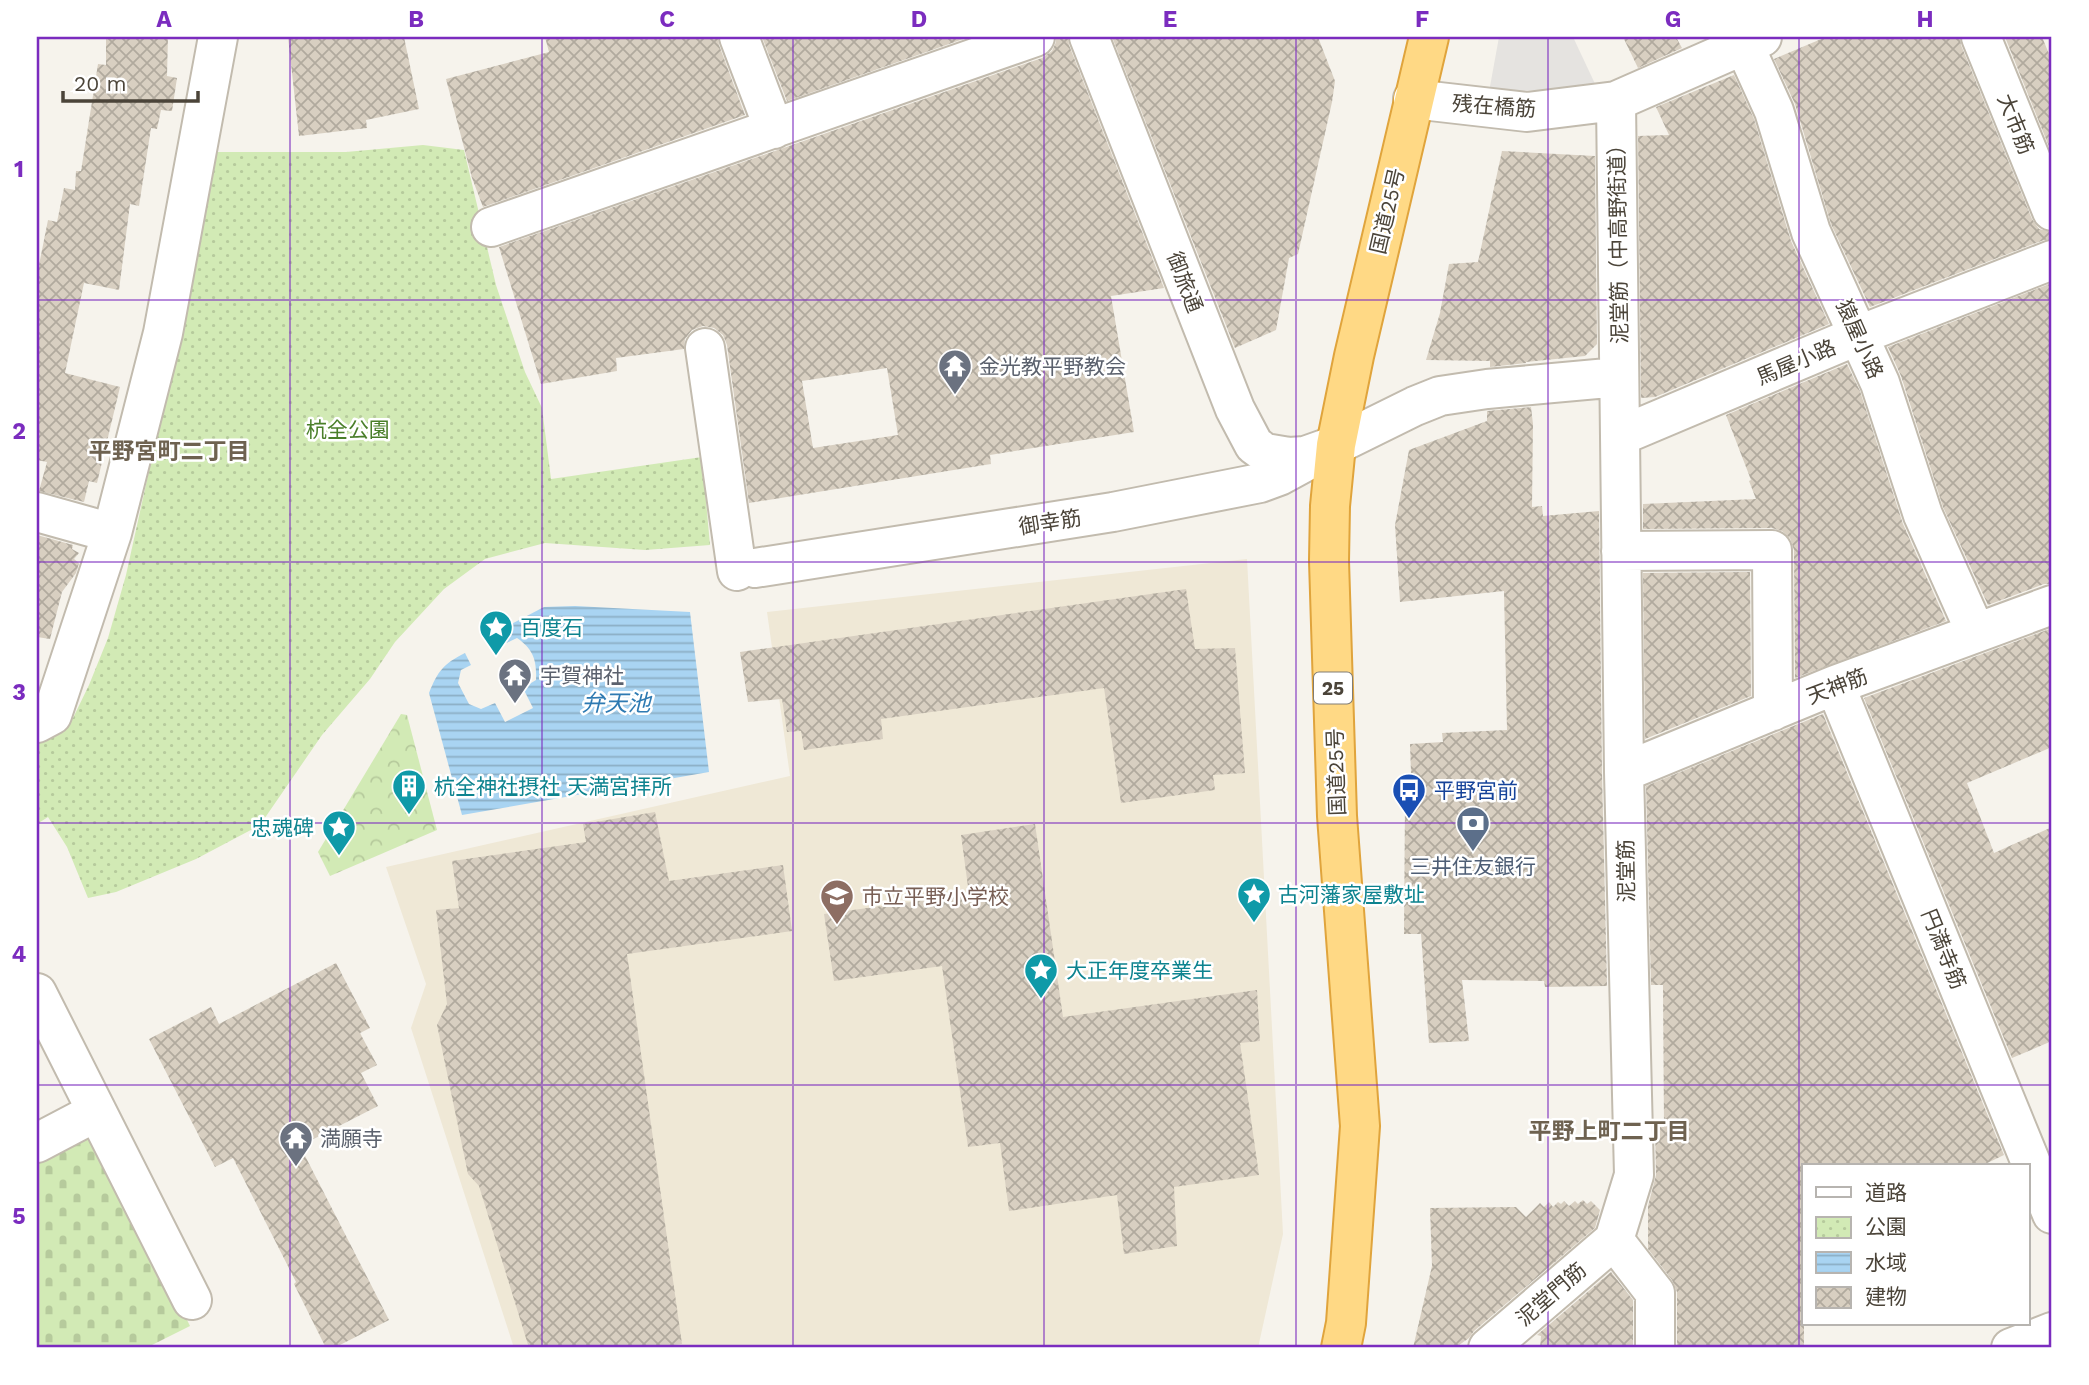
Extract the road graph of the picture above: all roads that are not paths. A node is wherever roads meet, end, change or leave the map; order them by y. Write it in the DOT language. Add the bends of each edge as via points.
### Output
graph roads {
  1 [pos="218,37"];
  2 [pos="739,37"];
  3 [pos="1035,37"];
  4 [pos="1089,37"];
  5 [pos="1429,37"];
  6 [pos="1981,37"];
  7 [pos="1753,41"];
  8 [pos="1696,50"];
  9 [pos="1413,99"];
  10 [pos="1616,101"];
  11 [pos="774,129"];
  12 [pos="2052,211"];
  13 [pos="491,228"];
  14 [pos="2052,260"];
  15 [pos="1859,335"];
  16 [pos="705,348"];
  17 [pos="1619,377"];
  18 [pos="1620,436"];
  19 [pos="1336,445"];
  20 [pos="37,512"];
  21 [pos="112,533"];
  22 [pos="1621,551"];
  23 [pos="2052,605"];
  24 [pos="1976,633"];
  25 [pos="1835,685"];
  26 [pos="1773,711"];
  27 [pos="37,723"];
  28 [pos="1624,772"];
  29 [pos="37,993"];
  30 [pos="96,1112"];
  31 [pos="37,1143"];
  32 [pos="2052,1214"];
  33 [pos="1614,1240"];
  34 [pos="192,1300"];
  35 [pos="1341,1348"];
  36 [pos="1488,1348"];
  37 [pos="1655,1348"];
  1 -- 21 [label="street" via="163,333"];
  2 -- 11 [label="street"];
  3 -- 11 [label="street"];
  4 -- 19 [label="street, 御旅通" via="1235,409 1254,446 1289,457"];
  5 -- 9 [label="highway, 国道25号 / 25"];
  6 -- 12 [label="street, 大市筋"];
  7 -- 8 [label="street, 残在橋筋"];
  7 -- 15 [label="street, 猿屋小路" via="1811,232"];
  8 -- 10 [label="street, 残在橋筋"];
  9 -- 10 [label="street, 残在橋筋" via="1527,111"];
  9 -- 19 [label="highway, 国道25号 / 25"];
  10 -- 17 [label="street, 泥堂筋（中高野街道）"];
  11 -- 13 [label="street"];
  14 -- 15 [label="street, 馬屋小路"];
  15 -- 18 [label="street, 馬屋小路"];
  15 -- 24 [label="street, 猿屋小路" via="1880,383 1923,515"];
  16 -- 19 [label="street, 御幸筋" via="746,569 1113,512 1260,483"];
  17 -- 18 [label="street, 泥堂筋"];
  17 -- 19 [label="street" via="1440,397"];
  18 -- 22 [label="street, 泥堂筋"];
  19 -- 35 [label="highway, 国道25号 / 25" via="1329,561 1337,816 1360,1126"];
  20 -- 21 [label="street"];
  21 -- 27 [label="street" via="52,715"];
  22 -- 26 [label="street" via="1772,550"];
  22 -- 28 [label="street, 泥堂筋"];
  23 -- 24 [label="street, 天神筋"];
  24 -- 25 [label="street, 天神筋"];
  25 -- 26 [label="street, 天神筋"];
  25 -- 32 [label="street, 円満寺筋"];
  26 -- 28 [label="street, 天神筋"];
  28 -- 33 [label="street, 泥堂筋" via="1634,1175"];
  29 -- 30 [label="street"];
  30 -- 31 [label="street"];
  30 -- 34 [label="street"];
  33 -- 36 [label="street, 泥堂門筋"];
  33 -- 37 [label="street" via="1655,1293"];
}
